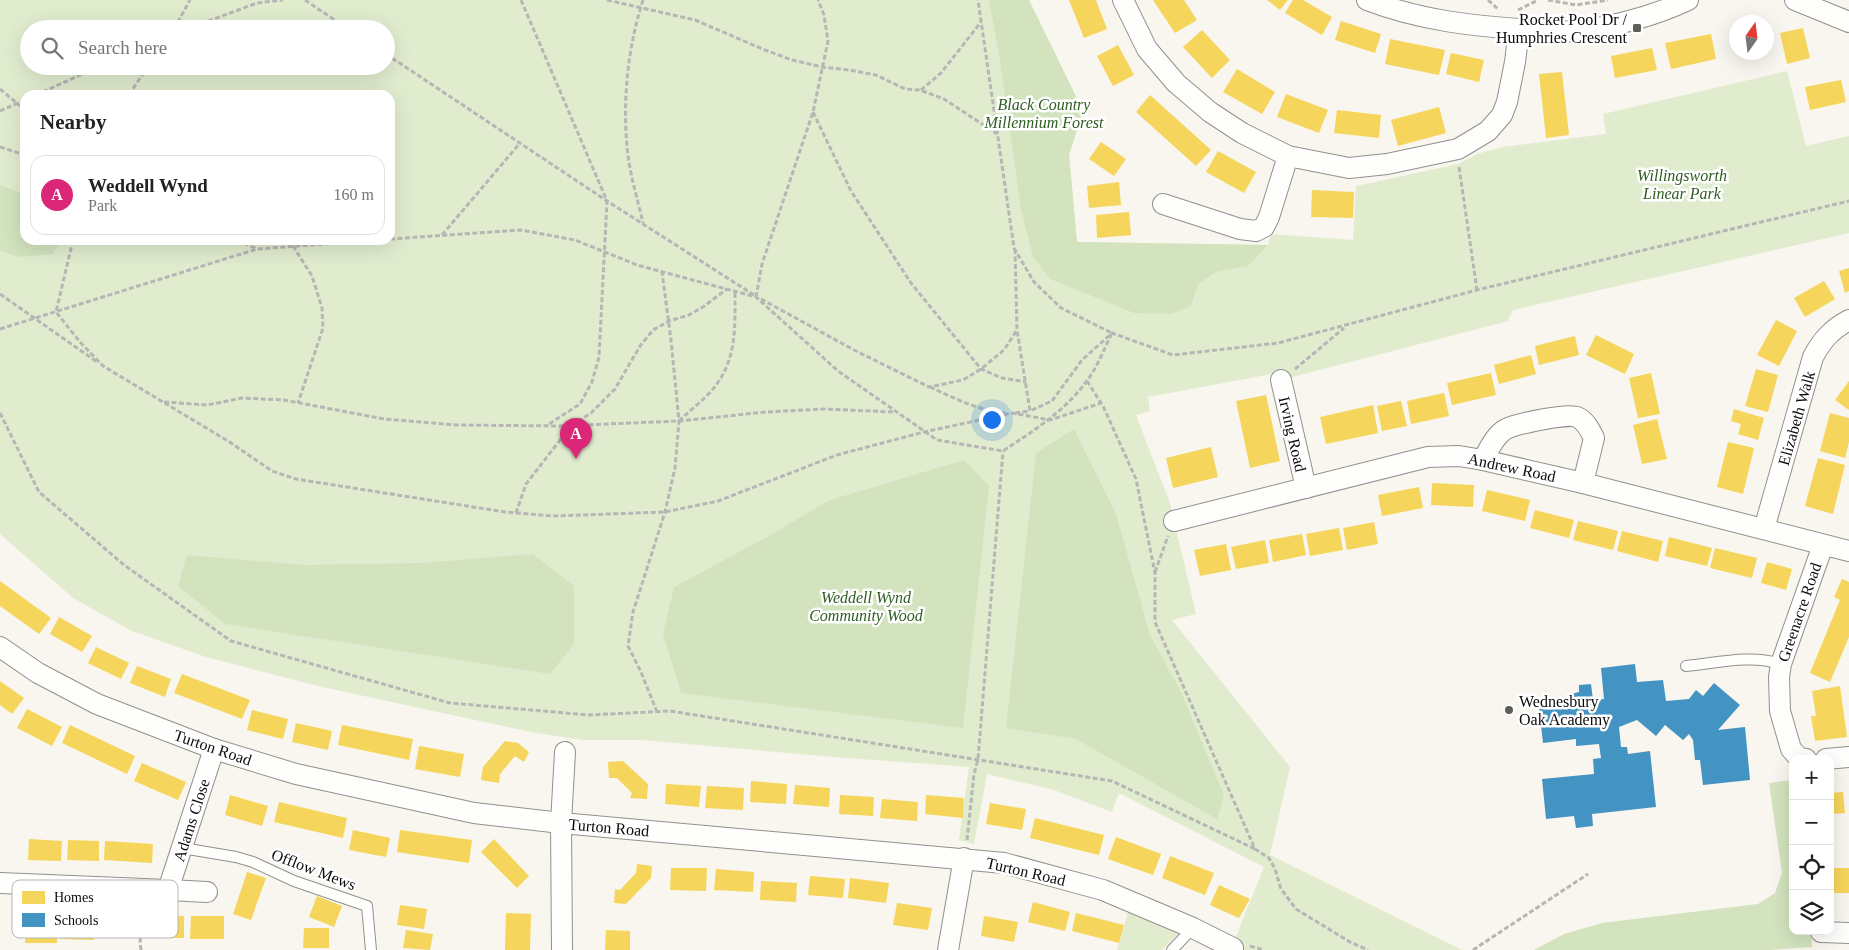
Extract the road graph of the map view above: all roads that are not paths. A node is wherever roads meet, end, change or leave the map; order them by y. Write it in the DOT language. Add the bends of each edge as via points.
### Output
graph roads {
  1 [pos="1124,0"];
  2 [pos="1368,0"];
  3 [pos="1688,0"];
  4 [pos="1804,2"];
  5 [pos="1517,20"];
  6 [pos="1849,22"];
  7 [pos="1288,156"];
  8 [pos="1163,204"];
  9 [pos="1849,320"];
  10 [pos="1281,380"];
  11 [pos="1483,460"];
  12 [pos="1583,483"];
  13 [pos="1306,488"];
  14 [pos="1174,521"];
  15 [pos="1764,529"];
  16 [pos="1823,544"];
  17 [pos="1849,551"];
  18 [pos="0,646"];
  19 [pos="1781,664"];
  20 [pos="1686,666"];
  21 [pos="214,749"];
  22 [pos="565,752"];
  23 [pos="1796,755"];
  24 [pos="1849,757"];
  25 [pos="1834,758"];
  26 [pos="561,823"];
  27 [pos="182,848"];
  28 [pos="964,858"];
  29 [pos="171,880"];
  30 [pos="178,891"];
  31 [pos="206,892"];
  32 [pos="1193,928"];
  33 [pos="1834,932"];
  34 [pos="1849,932"];
  35 [pos="1233,948"];
  36 [pos="371,950"];
  37 [pos="562,950"];
  38 [pos="948,950"];
  39 [pos="1172,950"];
  1 -- 7 [label="street" via="1147,49 1176,83 1234,128"];
  2 -- 5 [label="street" via="1393,10 1460,23"];
  3 -- 5 [label="street" via="1672,8 1576,32"];
  4 -- 6 [label="street"];
  5 -- 7 [label="street" via="1515,62 1502,115 1488,131 1458,149 1387,164 1349,168"];
  7 -- 8 [label="street" via="1269,217 1264,227 1256,231 1240,229"];
  9 -- 15 [label="street, Elizabeth Walk" via="1829,333 1813,357"];
  10 -- 13 [label="street, Irving Road"];
  11 -- 12 [label="street, Andrew Road"];
  11 -- 12 [label="street" via="1496,438 1506,429 1561,416 1577,417 1586,424 1594,438"];
  11 -- 13 [label="street, Andrew Road" via="1459,456 1428,457"];
  12 -- 15 [label="street, Andrew Road"];
  13 -- 14 [label="street, Andrew Road"];
  15 -- 16 [label="street, Andrew Road"];
  16 -- 17 [label="street, Andrew Road"];
  16 -- 19 [label="street, Greenacre Road"];
  18 -- 21 [label="street, Turton Road" via="38,673 97,704"];
  19 -- 20 [label="lane" via="1751,659"];
  19 -- 23 [label="street, Greenacre Road" via="1780,711 1791,749"];
  21 -- 26 [label="street, Turton Road" via="296,774 422,802"];
  21 -- 27 [label="street, Adams Close"];
  22 -- 26 [label="street"];
  24 -- 25 [label="street"];
  26 -- 28 [label="street, Turton Road"];
  26 -- 37 [label="street"];
  27 -- 29 [label="street, Adams Close"];
  27 -- 36 [label="lane, Offlow Mews" via="253,862 294,881 367,906"];
  28 -- 32 [label="street, Turton Road" via="1004,863 1103,890"];
  28 -- 38 [label="street"];
  30 -- 31 [label="street"];
  32 -- 35 [label="street, Turton Road"];
  32 -- 39 [label="lane"];
  33 -- 34 [label="street"];
}
